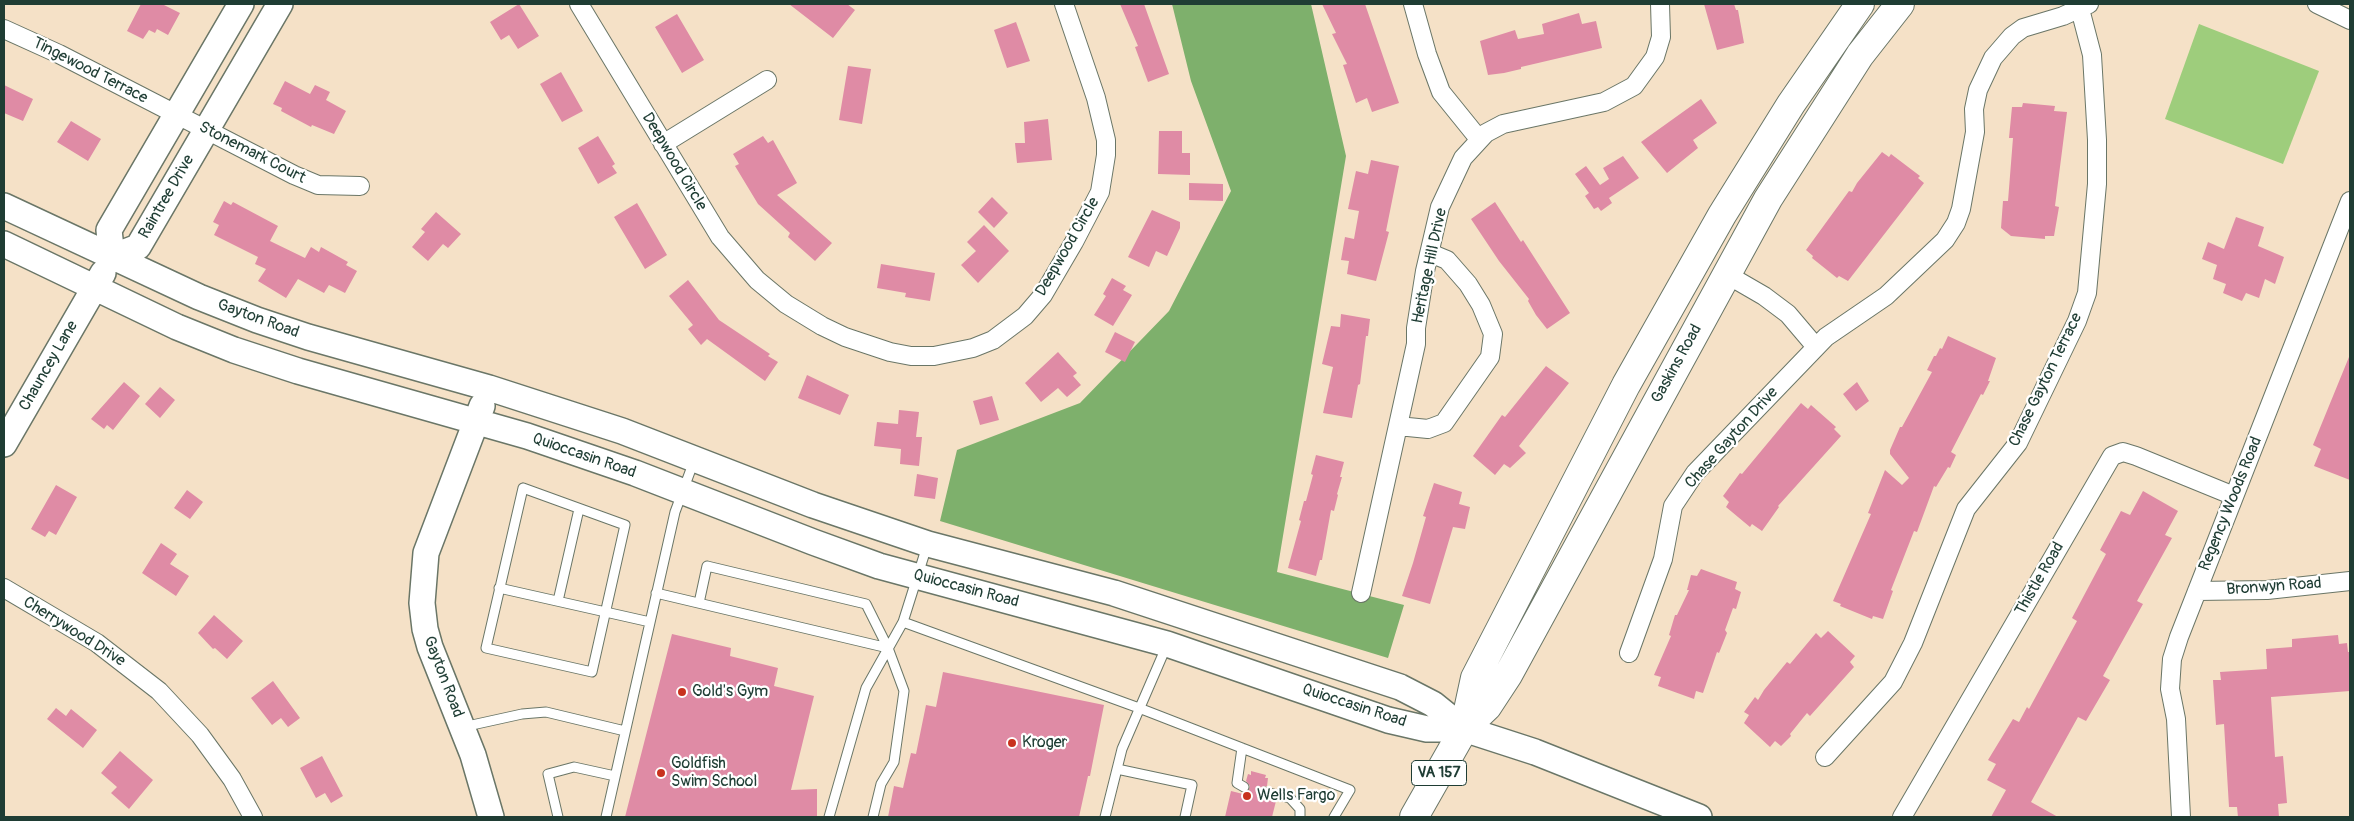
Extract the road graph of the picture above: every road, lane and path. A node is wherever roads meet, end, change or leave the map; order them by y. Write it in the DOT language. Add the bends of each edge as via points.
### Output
graph roads {
  1 [pos="241,4"];
  2 [pos="280,4"];
  3 [pos="579,4"];
  4 [pos="1064,4"];
  5 [pos="1413,4"];
  6 [pos="1660,4"];
  7 [pos="1860,4"];
  8 [pos="2317,4"];
  9 [pos="1895,5"];
  10 [pos="2084,6"];
  11 [pos="2350,20"];
  12 [pos="4,29"];
  13 [pos="767,80"];
  14 [pos="176,114"];
  15 [pos="206,130"];
  16 [pos="1479,139"];
  17 [pos="663,144"];
  18 [pos="360,186"];
  19 [pos="2350,201"];
  20 [pos="4,206"];
  21 [pos="4,244"];
  22 [pos="1430,253"];
  23 [pos="112,257"];
  24 [pos="1726,274"];
  25 [pos="95,288"];
  26 [pos="1816,347"];
  27 [pos="489,388"];
  28 [pos="476,422"];
  29 [pos="1398,426"];
  30 [pos="4,444"];
  31 [pos="694,459"];
  32 [pos="683,491"];
  33 [pos="2234,496"];
  34 [pos="579,508"];
  35 [pos="928,544"];
  36 [pos="917,576"];
  37 [pos="2350,581"];
  38 [pos="4,588"];
  39 [pos="499,588"];
  40 [pos="2197,591"];
  41 [pos="656,593"];
  42 [pos="1361,593"];
  43 [pos="558,601"];
  44 [pos="699,603"];
  45 [pos="605,612"];
  46 [pos="650,622"];
  47 [pos="903,622"];
  48 [pos="1167,644"];
  49 [pos="888,648"];
  50 [pos="1629,653"];
  51 [pos="1139,708"];
  52 [pos="463,727"];
  53 [pos="1464,729"];
  54 [pos="625,730"];
  55 [pos="1242,748"];
  56 [pos="1825,757"];
  57 [pos="1117,769"];
  58 [pos="615,776"];
  59 [pos="1244,787"];
  60 [pos="1265,792"];
  61 [pos="253,817"];
  62 [pos="491,817"];
  63 [pos="558,817"];
  64 [pos="606,817"];
  65 [pos="829,817"];
  66 [pos="873,817"];
  67 [pos="1105,817"];
  68 [pos="1185,817"];
  69 [pos="1300,817"];
  70 [pos="1334,817"];
  71 [pos="1414,817"];
  72 [pos="1699,817"];
  73 [pos="1902,817"];
  74 [pos="2180,817"];
  1 -- 14 [label="main road, Raintree Drive"];
  2 -- 15 [label="main road, Raintree Drive"];
  3 -- 17 [label="street, Deepwood Circle"];
  4 -- 17 [label="street, Deepwood Circle" via="1096,98 1106,140 1100,192 1043,295 1024,316 992,340 973,348 934,356 890,352 845,337 786,304 757,280 720,237"];
  5 -- 16 [label="street" via="1441,92"];
  6 -- 16 [label="street, Heritage Hill Drive" via="1661,28 1655,57 1634,86 1604,102 1503,124"];
  7 -- 53 [label="main road, Gaskins Road" via="1791,104 1722,215 1626,386 1475,678"];
  8 -- 11 [label="street"];
  9 -- 24 [label="main road, Gaskins Road" via="1806,137"];
  10 -- 26 [label="street, Chase Gayton Drive" via="2023,28 1993,58 1978,90 1966,194 1956,223 1945,240 1886,296"];
  10 -- 56 [label="street, Chase Gayton Terrace" via="2092,55 2097,140 2097,184 2087,293 2077,321 2018,443 1966,509 1913,643 1893,682"];
  12 -- 14 [label="street, Tingewood Terrace"];
  13 -- 17 [label="street"];
  14 -- 15 [label="street, Stonemark Court"];
  14 -- 23 [label="main road, Raintree Drive" via="109,230"];
  15 -- 18 [label="street, Stonemark Court" via="318,185"];
  15 -- 23 [label="main road, Raintree Drive" via="138,247"];
  16 -- 22 [label="street, Heritage Hill Drive" via="1463,158 1440,207"];
  19 -- 33 [label="street, Regency Woods Road"];
  20 -- 23 [label="main road, Gayton Road"];
  21 -- 25 [label="main road"];
  22 -- 29 [label="street, Heritage Hill Drive" via="1416,344"];
  22 -- 29 [label="street" via="1447,260 1481,305 1493,334 1490,357 1444,423 1428,429"];
  23 -- 25 [label="main road, Chauncey Lane"];
  23 -- 27 [label="main road, Gayton Road" via="257,320"];
  24 -- 26 [label="street" via="1788,314"];
  24 -- 53 [label="main road, Gaskins Road" via="1508,675 1487,707"];
  25 -- 28 [label="main road" via="234,350"];
  25 -- 30 [label="main road, Chauncey Lane"];
  26 -- 50 [label="street, Chase Gayton Drive" via="1695,473 1673,506 1664,559"];
  27 -- 28 [label="main road, Gayton Road"];
  27 -- 31 [label="main road, Quioccasin Road" via="622,431"];
  28 -- 32 [label="main road, Quioccasin Road" via="527,436"];
  28 -- 52 [label="main road, Gayton Road" via="434,528 423,575 423,612 430,647"];
  29 -- 42 [label="street, Heritage Hill Drive"];
  31 -- 32 [label="lane"];
  31 -- 35 [label="main road, Quioccasin Road" via="813,505"];
  32 -- 36 [label="main road, Quioccasin Road" via="812,542"];
  32 -- 41 [label="lane"];
  33 -- 40 [label="street, Regency Woods Road"];
  33 -- 73 [label="street, Thistle Road" via="2136,456 2123,452 2112,456"];
  34 -- 39 [label="lane" via="523,488"];
  34 -- 43 [label="lane"];
  34 -- 45 [label="lane" via="625,525"];
  35 -- 36 [label="lane"];
  35 -- 53 [label="main road, Quioccasin Road" via="1114,593 1400,687 1434,704"];
  36 -- 47 [label="lane"];
  36 -- 48 [label="main road, Quioccasin Road"];
  37 -- 40 [label="street, Bronwyn Road" via="2267,590"];
  38 -- 61 [label="street, Cherrywood Drive" via="97,643 159,690 200,735 232,779"];
  39 -- 43 [label="lane"];
  39 -- 45 [label="lane" via="486,648 592,672"];
  40 -- 74 [label="street, Regency Woods Road" via="2179,637 2170,672 2176,719"];
  41 -- 44 [label="lane"];
  41 -- 46 [label="lane"];
  43 -- 45 [label="lane"];
  44 -- 49 [label="lane"];
  44 -- 49 [label="lane" via="707,566 866,604"];
  45 -- 46 [label="lane"];
  46 -- 54 [label="lane"];
  47 -- 49 [label="lane"];
  47 -- 51 [label="lane"];
  48 -- 51 [label="lane"];
  48 -- 53 [label="main road, Quioccasin Road" via="1388,720 1427,729"];
  49 -- 65 [label="lane" via="866,688"];
  49 -- 66 [label="lane" via="904,690 894,762 881,784"];
  51 -- 55 [label="lane"];
  51 -- 57 [label="lane"];
  52 -- 54 [label="lane" via="546,712"];
  52 -- 62 [label="main road, Gayton Road"];
  53 -- 71 [label="main road, Gaskins Road / VA 157"];
  53 -- 72 [label="main road, Quioccasin Road" via="1535,752"];
  54 -- 58 [label="lane"];
  55 -- 59 [label="lane" via="1237,783"];
  55 -- 70 [label="lane" via="1350,790"];
  57 -- 67 [label="lane"];
  57 -- 68 [label="lane" via="1192,785"];
  58 -- 63 [label="lane" via="574,766 548,774"];
  58 -- 64 [label="lane"];
  60 -- 69 [label="lane" via="1290,798 1300,809"];
}
